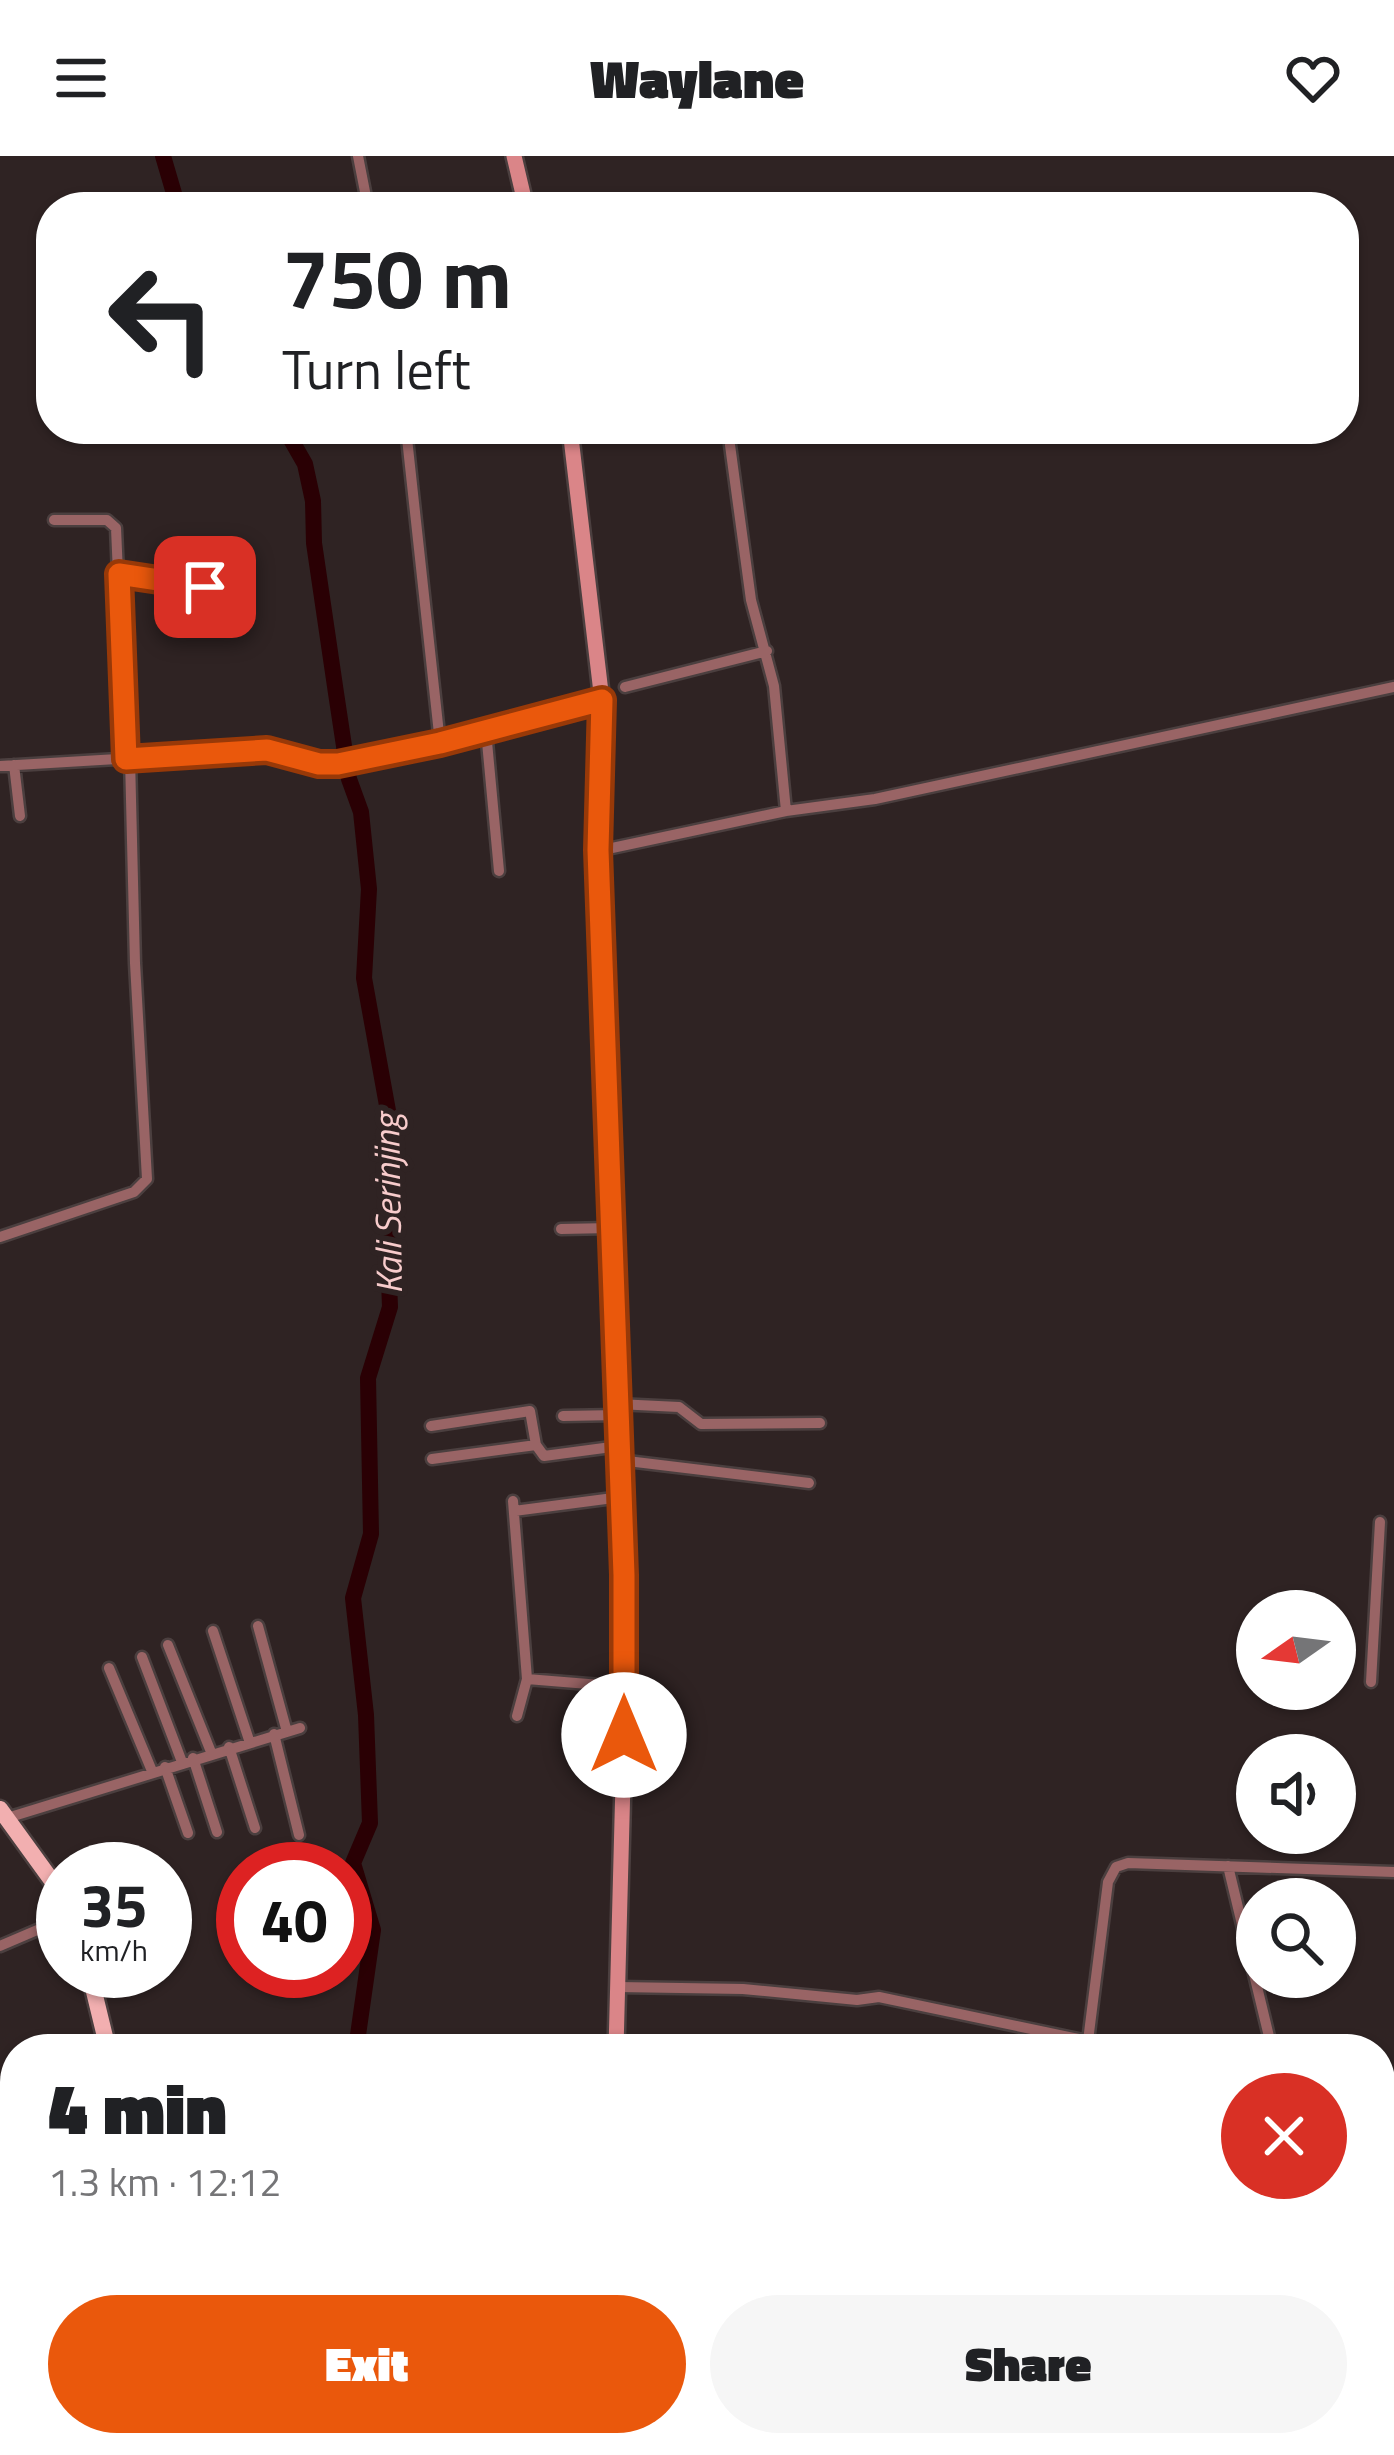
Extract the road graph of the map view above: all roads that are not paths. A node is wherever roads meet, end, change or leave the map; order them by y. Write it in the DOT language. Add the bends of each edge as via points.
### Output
graph roads {
  1 [pos="358,156"];
  2 [pos="514,156"];
  3 [pos="365,192"];
  4 [pos="522,192"];
  5 [pos="408,444"];
  6 [pos="572,444"];
  7 [pos="730,445"];
  8 [pos="54,520"];
  9 [pos="119,574"];
  10 [pos="205,587"];
  11 [pos="767,651"];
  12 [pos="626,687"];
  13 [pos="1394,687"];
  14 [pos="602,700"];
  15 [pos="486,731"];
  16 [pos="440,743"];
  17 [pos="128,758"];
  18 [pos="7,766"];
  19 [pos="786,811"];
  20 [pos="20,816"];
  21 [pos="598,850"];
  22 [pos="499,872"];
  23 [pos="561,1228"];
  24 [pos="610,1228"];
  25 [pos="0,1237"];
  26 [pos="617,1410"];
  27 [pos="563,1416"];
  28 [pos="820,1423"];
  29 [pos="430,1426"];
  30 [pos="536,1445"];
  31 [pos="619,1453"];
  32 [pos="432,1459"];
  33 [pos="809,1484"];
  34 [pos="621,1497"];
  35 [pos="1380,1522"];
  36 [pos="1377,1586"];
  37 [pos="1394,1586"];
  38 [pos="258,1626"];
  39 [pos="213,1631"];
  40 [pos="168,1646"];
  41 [pos="142,1657"];
  42 [pos="109,1669"];
  43 [pos="527,1679"];
  44 [pos="1371,1682"];
  45 [pos="625,1688"];
  46 [pos="517,1716"];
  47 [pos="301,1728"];
  48 [pos="280,1733"];
  49 [pos="249,1740"];
  50 [pos="229,1747"];
  51 [pos="211,1753"];
  52 [pos="187,1760"];
  53 [pos="158,1769"];
  54 [pos="4,1813"];
  55 [pos="255,1828"];
  56 [pos="217,1832"];
  57 [pos="188,1833"];
  58 [pos="299,1835"];
  59 [pos="36,1858"];
  60 [pos="1228,1866"];
  61 [pos="1394,1872"];
  62 [pos="36,1931"];
  63 [pos="0,1946"];
  64 [pos="618,1987"];
  65 [pos="96,1998"];
  66 [pos="104,2034"];
  67 [pos="616,2034"];
  68 [pos="1039,2034"];
  69 [pos="1088,2034"];
  70 [pos="1268,2034"];
  1 -- 3 [label="street"];
  2 -- 4 [label="street"];
  5 -- 16 [label="street"];
  6 -- 14 [label="street"];
  7 -- 11 [label="street" via="751,600"];
  8 -- 9 [label="street" via="111,522"];
  9 -- 10 [label="street"];
  9 -- 17 [label="street"];
  11 -- 12 [label="street"];
  11 -- 19 [label="street"];
  13 -- 19 [label="street" via="875,799"];
  14 -- 15 [label="street"];
  14 -- 21 [label="street"];
  15 -- 16 [label="street"];
  15 -- 22 [label="street"];
  16 -- 17 [label="street" via="338,764 267,750"];
  17 -- 18 [label="street"];
  17 -- 25 [label="street" via="147,1179 134,1192"];
  18 -- 20 [label="street"];
  19 -- 21 [label="street"];
  21 -- 24 [label="street"];
  23 -- 24 [label="street"];
  24 -- 26 [label="street"];
  26 -- 27 [label="street"];
  26 -- 28 [label="street" via="679,1407 700,1424"];
  26 -- 31 [label="street"];
  29 -- 30 [label="street" via="530,1412"];
  30 -- 31 [label="street" via="544,1456"];
  30 -- 32 [label="street"];
  31 -- 33 [label="street"];
  31 -- 34 [label="street"];
  34 -- 43 [label="street" via="513,1506"];
  34 -- 45 [label="street"];
  35 -- 36 [label="street"];
  36 -- 37 [label="street"];
  36 -- 44 [label="street"];
  38 -- 48 [label="street"];
  39 -- 49 [label="street"];
  40 -- 51 [label="street"];
  41 -- 52 [label="street"];
  42 -- 53 [label="street"];
  43 -- 45 [label="street"];
  43 -- 46 [label="street"];
  45 -- 64 [label="street"];
  47 -- 48 [label="street"];
  48 -- 49 [label="street"];
  48 -- 58 [label="street"];
  49 -- 50 [label="street"];
  50 -- 51 [label="street"];
  50 -- 55 [label="street"];
  51 -- 52 [label="street"];
  52 -- 53 [label="street"];
  52 -- 56 [label="street"];
  53 -- 54 [label="street"];
  53 -- 57 [label="street"];
  54 -- 59 [label="main road"];
  60 -- 61 [label="street"];
  60 -- 69 [label="street" via="1128,1863 1113,1870"];
  60 -- 70 [label="street"];
  62 -- 63 [label="street"];
  64 -- 67 [label="street"];
  64 -- 68 [label="street" via="879,1997"];
  65 -- 66 [label="main road"];
}
